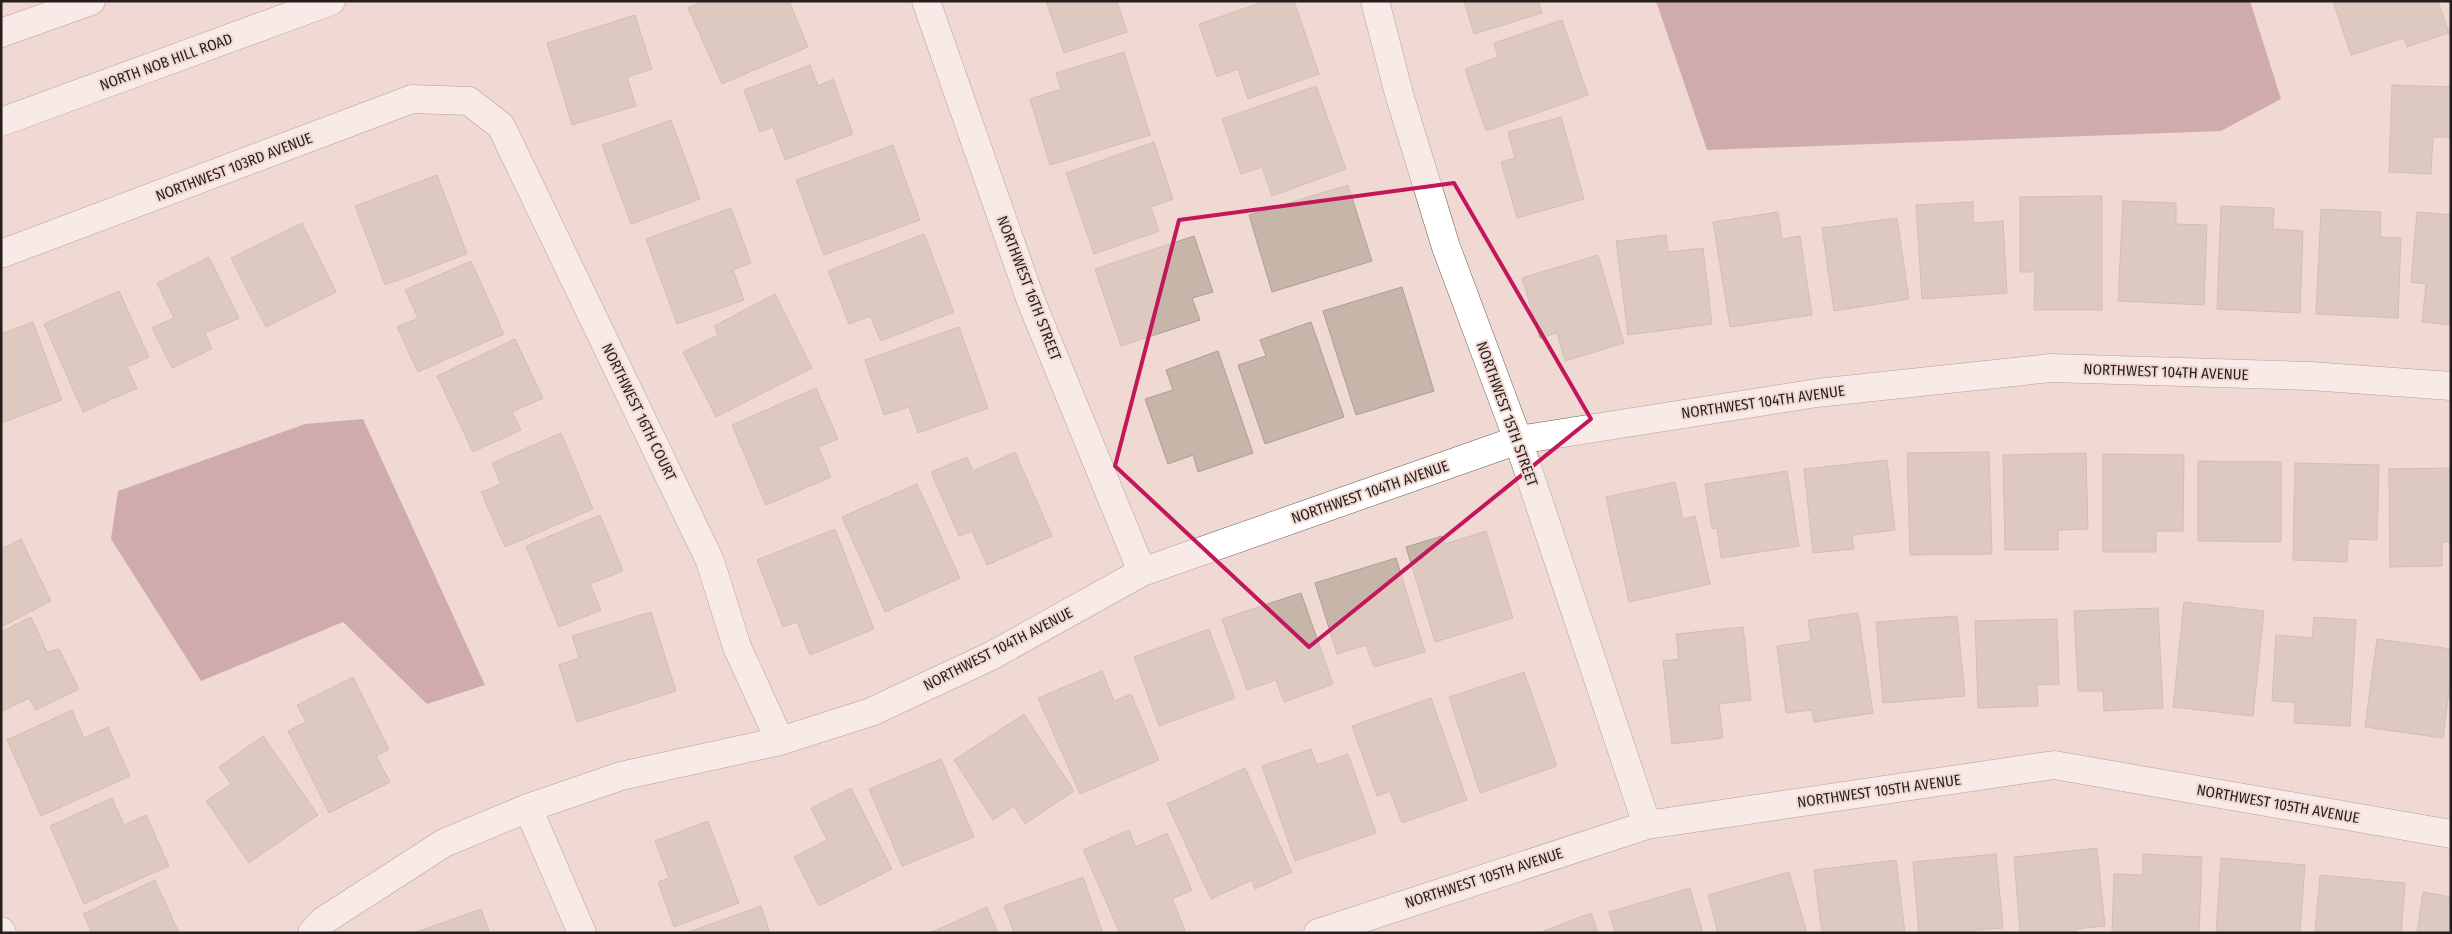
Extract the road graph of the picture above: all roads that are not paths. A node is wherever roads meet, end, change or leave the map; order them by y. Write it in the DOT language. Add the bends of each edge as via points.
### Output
graph roads {
  1 [pos="91,1"];
  2 [pos="331,1"];
  3 [pos="926,1"];
  4 [pos="1376,1"];
  5 [pos="1,33"];
  6 [pos="470,101"];
  7 [pos="1,122"];
  8 [pos="1,254"];
  9 [pos="2451,386"];
  10 [pos="1518,440"];
  11 [pos="1142,572"];
  12 [pos="780,741"];
  13 [pos="528,808"];
  14 [pos="1648,825"];
  15 [pos="2451,834"];
  16 [pos="312,933"];
  17 [pos="582,933"];
  18 [pos="1318,933"];
  1 -- 5 [label="street"];
  2 -- 7 [label="street, NORTH NOB HILL ROAD"];
  3 -- 11 [label="street, NORTHWEST 16TH STREET" via="1031,301"];
  4 -- 10 [label="street, NORTHWEST 15TH STREET" via="1399,94 1446,247"];
  6 -- 8 [label="street, NORTHWEST 103RD AVENUE" via="412,99"];
  6 -- 12 [label="street, NORTHWEST 16TH COURT" via="501,126 710,562 737,646"];
  9 -- 10 [label="street, NORTHWEST 104TH AVENUE" via="2310,376 2051,368 1817,393"];
  10 -- 11 [label="street, NORTHWEST 104TH AVENUE"];
  10 -- 14 [label="street, NORTHWEST 15TH STREET"];
  11 -- 12 [label="street, NORTHWEST 104TH AVENUE" via="991,656 871,712"];
  12 -- 13 [label="street, NORTHWEST 104TH AVENUE" via="621,776"];
  13 -- 16 [label="street, NORTHWEST 104TH AVENUE" via="444,843 323,921"];
  13 -- 17 [label="street"];
  14 -- 15 [label="street, NORTHWEST 105TH AVENUE" via="2054,765"];
  14 -- 18 [label="street, NORTHWEST 105TH AVENUE"];
}
